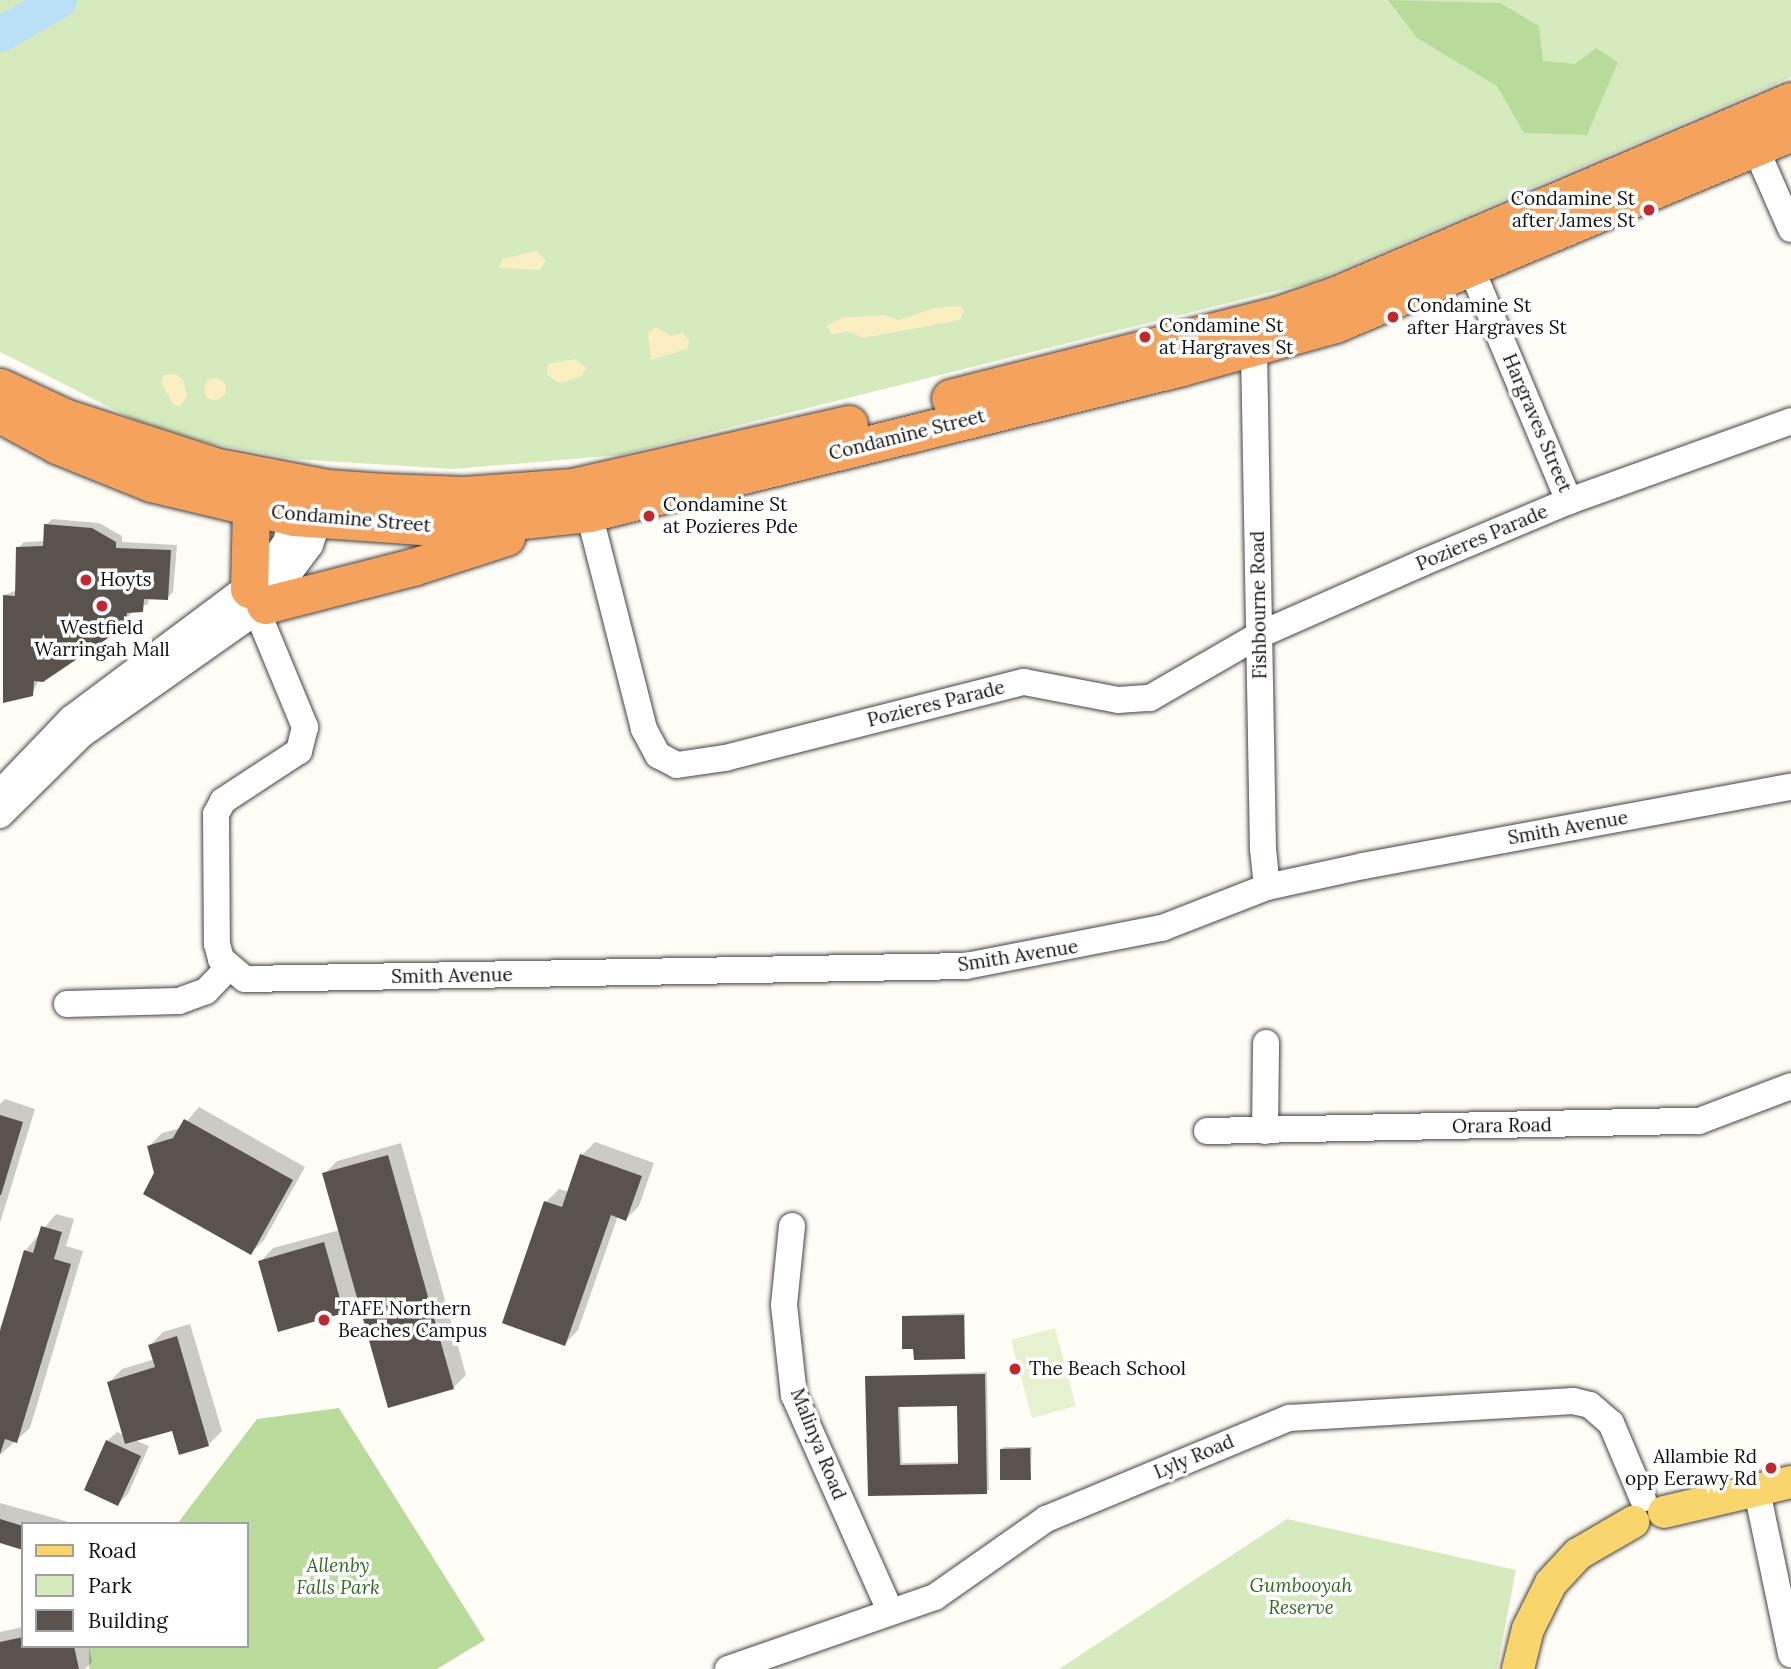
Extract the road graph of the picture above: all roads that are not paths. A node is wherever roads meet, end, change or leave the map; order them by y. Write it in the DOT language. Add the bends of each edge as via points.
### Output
graph roads {
  1 [pos="1791,102"];
  2 [pos="1791,132"];
  3 [pos="1750,135"];
  4 [pos="1791,229"];
  5 [pos="1471,268"];
  6 [pos="1253,335"];
  7 [pos="0,387"];
  8 [pos="0,414"];
  9 [pos="1791,421"];
  10 [pos="1569,501"];
  11 [pos="310,502"];
  12 [pos="251,509"];
  13 [pos="589,513"];
  14 [pos="542,520"];
  15 [pos="257,602"];
  16 [pos="1259,635"];
  17 [pos="1791,787"];
  18 [pos="0,793"];
  19 [pos="0,815"];
  20 [pos="1267,887"];
  21 [pos="229,968"];
  22 [pos="67,1004"];
  23 [pos="1266,1043"];
  24 [pos="1791,1086"];
  25 [pos="1207,1131"];
  26 [pos="1265,1131"];
  27 [pos="792,1226"];
  28 [pos="1791,1482"];
  29 [pos="1757,1491"];
  30 [pos="1646,1511"];
  31 [pos="890,1611"];
  32 [pos="1791,1654"];
  33 [pos="728,1669"];
  34 [pos="1518,1669"];
  1 -- 3 [label="highway, Condamine Street"];
  2 -- 3 [label="highway, Condamine Street"];
  3 -- 4 [label="street"];
  3 -- 5 [label="highway, Condamine Street"];
  3 -- 6 [label="highway, Condamine Street" via="1400,270"];
  5 -- 6 [label="highway, Condamine Street" via="1335,324"];
  5 -- 10 [label="street, Hargraves Street"];
  6 -- 11 [label="highway, Condamine Street" via="619,478 464,495"];
  6 -- 13 [label="highway, Condamine Street"];
  6 -- 16 [label="street, Fishbourne Road"];
  7 -- 11 [label="highway, Condamine Street" via="64,417"];
  8 -- 12 [label="highway, Condamine Street" via="105,466"];
  9 -- 10 [label="street, Pozieres Parade"];
  10 -- 16 [label="street, Pozieres Parade"];
  11 -- 12 [label="highway, Condamine Street"];
  11 -- 14 [label="highway, Condamine Street" via="449,528"];
  11 -- 15 [label="street" via="293,573"];
  12 -- 15 [label="highway"];
  13 -- 14 [label="highway, Condamine Street"];
  13 -- 16 [label="street, Pozieres Parade" via="644,729 658,755 677,765 725,758 1024,682 1118,700 1150,698"];
  14 -- 15 [label="highway" via="490,544"];
  15 -- 18 [label="street" via="71,719"];
  15 -- 19 [label="street" via="81,735"];
  15 -- 21 [label="street" via="305,727 299,751 223,800 216,814 217,944"];
  16 -- 20 [label="street, Fishbourne Road"];
  17 -- 20 [label="street, Smith Avenue"];
  20 -- 21 [label="street, Smith Avenue" via="1162,928 966,966 267,979 245,979"];
  21 -- 22 [label="street" via="206,991 179,1001"];
  23 -- 26 [label="street"];
  24 -- 26 [label="street, Orara Road" via="1699,1121"];
  25 -- 26 [label="street, Orara Road"];
  27 -- 31 [label="street, Malinya Road" via="784,1305 794,1395"];
  28 -- 29 [label="main road"];
  29 -- 30 [label="main road"];
  29 -- 32 [label="street"];
  30 -- 31 [label="street, Lyly Road" via="1611,1423 1590,1405 1573,1401 1289,1418 1046,1519 935,1597"];
  30 -- 34 [label="main road" via="1578,1555 1551,1583 1528,1629"];
  31 -- 33 [label="street, Lyly Road"];
}
